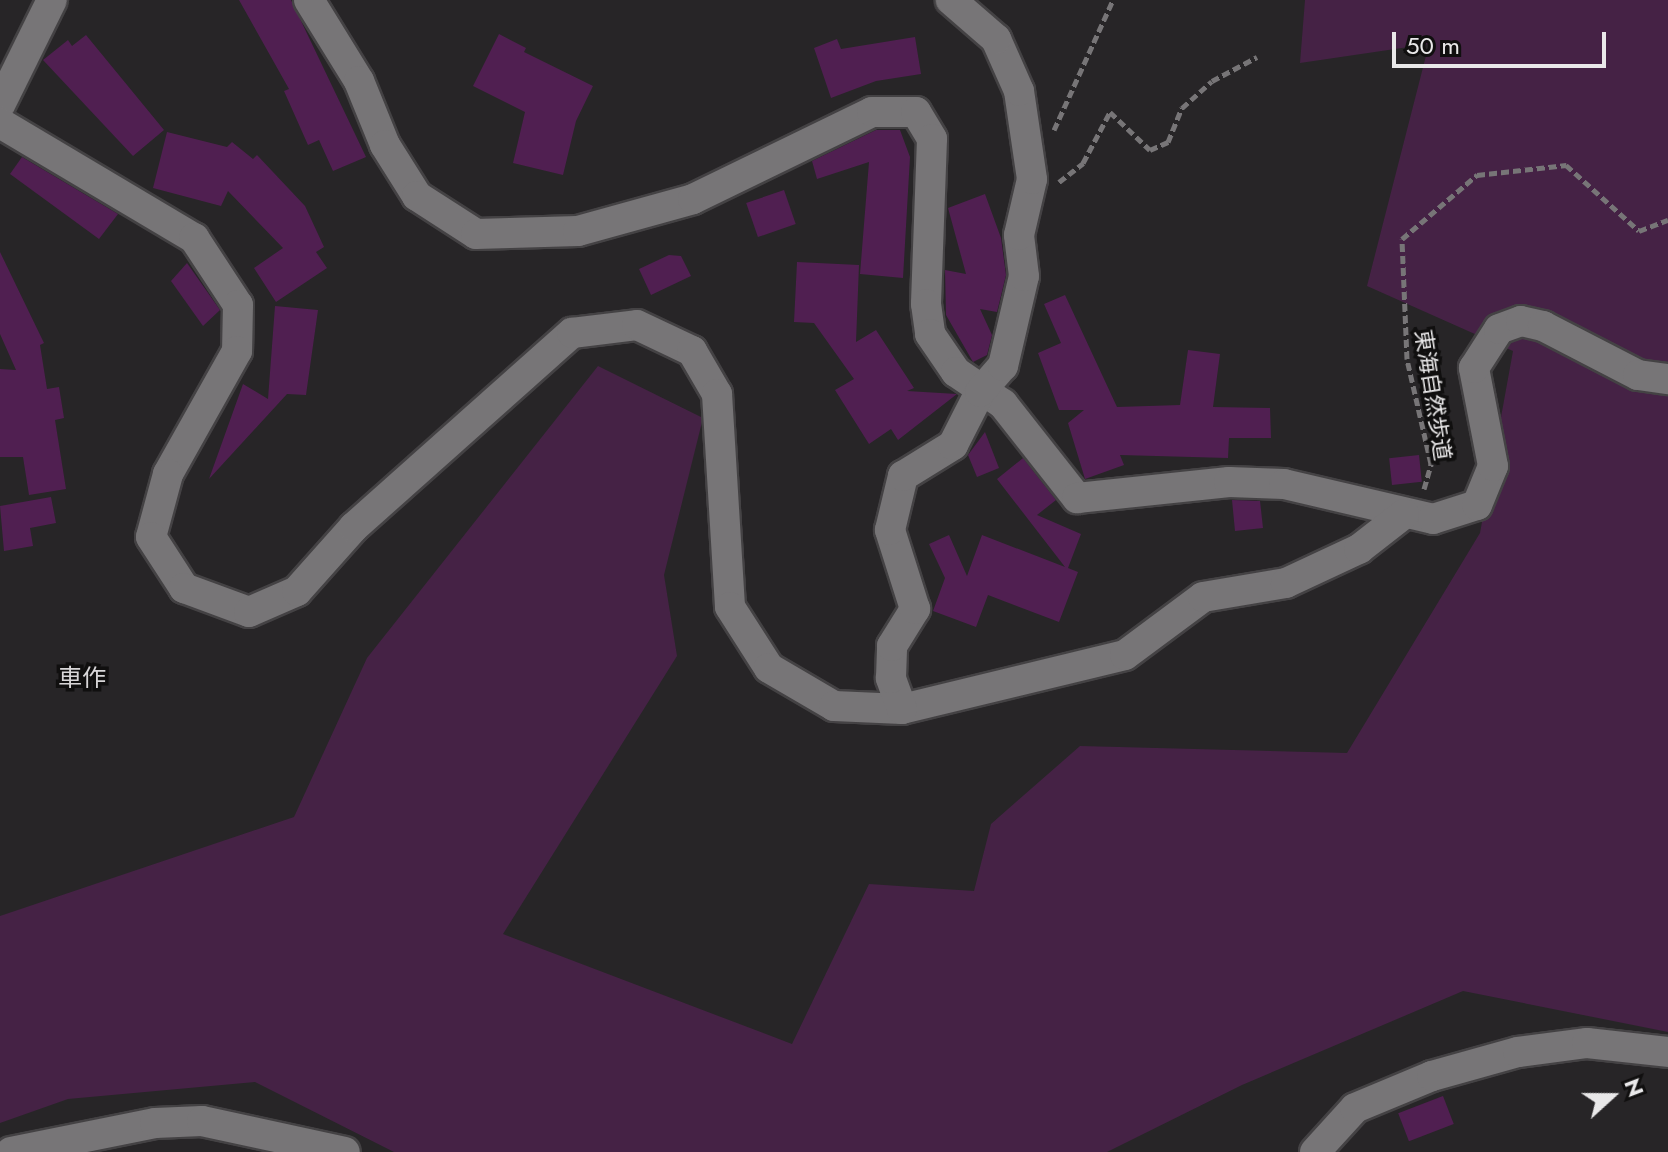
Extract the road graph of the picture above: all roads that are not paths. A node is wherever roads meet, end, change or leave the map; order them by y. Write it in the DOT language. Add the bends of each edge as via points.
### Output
graph roads {
  1 [pos="52,0"];
  2 [pos="309,0"];
  3 [pos="951,0"];
  4 [pos="0,105"];
  5 [pos="0,123"];
  6 [pos="1668,379"];
  7 [pos="980,392"];
  8 [pos="1392,512"];
  9 [pos="902,709"];
  10 [pos="1668,1052"];
  11 [pos="11,1152"];
  12 [pos="345,1152"];
  13 [pos="1315,1152"];
  1 -- 4 [label="street"];
  2 -- 7 [label="street" via="359,81 385,145 417,196 476,234 578,231 607,223 693,199 872,112 916,112 932,139 926,304 930,334 956,372"];
  3 -- 7 [label="street" via="996,39 1019,91 1032,179 1019,235 1024,276 1003,366"];
  5 -- 9 [label="street" via="194,238 238,305 237,351 168,474 151,537 184,588 249,612 297,591 354,527 572,333 637,325 692,351 717,394 730,607 769,668 834,706"];
  6 -- 8 [label="street" via="1638,375 1543,326 1521,321 1499,329 1474,368 1493,466 1477,505 1433,519"];
  7 -- 8 [label="street" via="1003,404 1077,498 1229,482 1284,484"];
  7 -- 9 [label="street" via="953,445 903,476 890,530 915,609 892,646 891,678"];
  8 -- 9 [label="street" via="1359,549 1286,583 1203,597 1125,655"];
  10 -- 13 [label="street" via="1587,1043 1518,1052 1432,1076 1355,1108"];
  11 -- 12 [label="street" via="155,1123 202,1121"];
}
